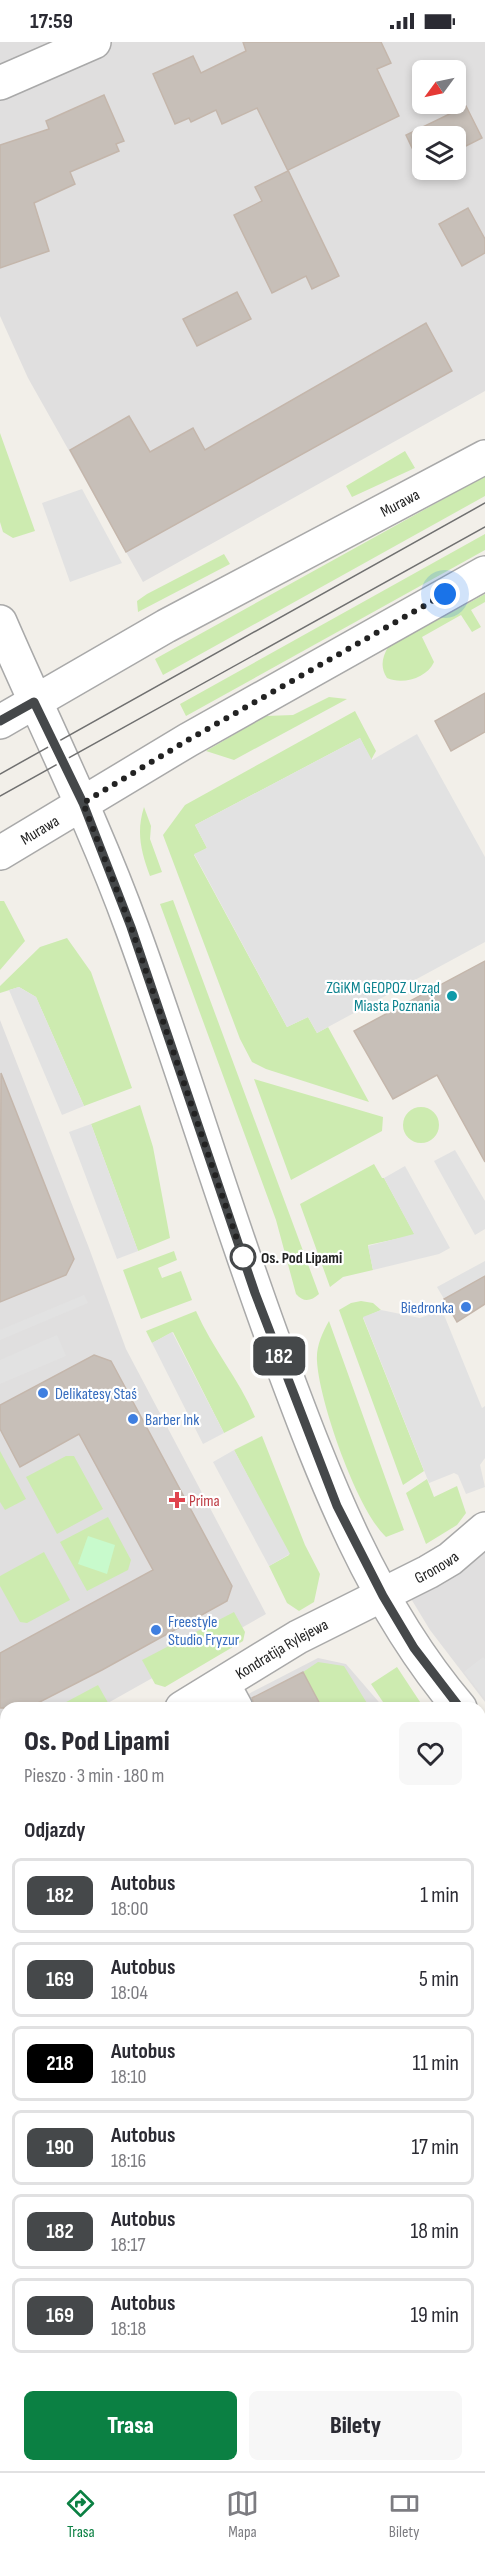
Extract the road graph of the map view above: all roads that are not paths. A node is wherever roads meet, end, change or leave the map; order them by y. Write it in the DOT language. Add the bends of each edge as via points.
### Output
graph roads {
  1 [pos="94,42"];
  2 [pos="0,83"];
  3 [pos="485,457"];
  4 [pos="485,573"];
  5 [pos="0,622"];
  6 [pos="34,702"];
  7 [pos="0,722"];
  8 [pos="83,803"];
  9 [pos="0,854"];
  10 [pos="485,1529"];
  11 [pos="383,1596"];
  12 [pos="229,1696"];
  13 [pos="206,1702"];
  14 [pos="455,1702"];
  1 -- 2 [label="street"];
  3 -- 6 [label="street, Murawa" via="176,620"];
  4 -- 8 [label="street, Murawa" via="346,649"];
  5 -- 6 [label="street"];
  6 -- 7 [label="street, Murawa"];
  6 -- 8 [label="street"];
  8 -- 9 [label="street, Murawa"];
  8 -- 11 [label="street" via="131,927 297,1404 346,1526"];
  10 -- 11 [label="street, Gronowa" via="450,1559"];
  11 -- 12 [label="street, Kondratija Rylejewa" via="298,1637"];
  11 -- 14 [label="street" via="414,1648"];
  12 -- 13 [label="street, Kondratija Rylejewa"];
}
